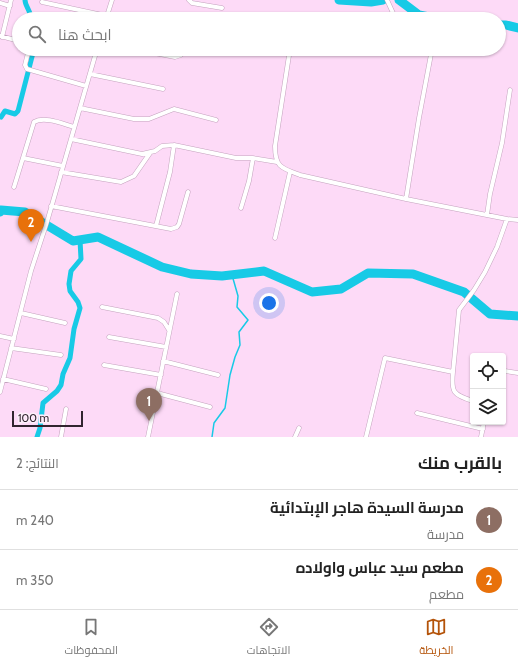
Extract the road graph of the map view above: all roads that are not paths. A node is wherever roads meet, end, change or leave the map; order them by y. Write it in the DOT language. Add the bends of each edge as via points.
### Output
graph roads {
  1 [pos="11,0"];
  2 [pos="112,0"];
  3 [pos="188,0"];
  4 [pos="387,0"];
  5 [pos="0,2"];
  6 [pos="42,2"];
  7 [pos="10,6"];
  8 [pos="222,8"];
  9 [pos="83,12"];
  10 [pos="109,12"];
  11 [pos="393,12"];
  12 [pos="1,36"];
  13 [pos="12,39"];
  14 [pos="27,56"];
  15 [pos="95,56"];
  16 [pos="289,56"];
  17 [pos="431,56"];
  18 [pos="90,74"];
  19 [pos="86,86"];
  20 [pos="163,89"];
  21 [pos="510,90"];
  22 [pos="80,108"];
  23 [pos="216,120"];
  24 [pos="74,127"];
  25 [pos="71,139"];
  26 [pos="174,145"];
  27 [pos="150,153"];
  28 [pos="23,158"];
  29 [pos="254,158"];
  30 [pos="277,162"];
  31 [pos="63,166"];
  32 [pos="61,172"];
  33 [pos="290,172"];
  34 [pos="14,187"];
  35 [pos="188,192"];
  36 [pos="406,199"];
  37 [pos="51,206"];
  38 [pos="240,208"];
  39 [pos="487,215"];
  40 [pos="507,219"];
  41 [pos="518,220"];
  42 [pos="156,226"];
  43 [pos="275,238"];
  44 [pos="177,294"];
  45 [pos="102,308"];
  46 [pos="21,313"];
  47 [pos="65,323"];
  48 [pos="169,330"];
  49 [pos="0,336"];
  50 [pos="109,337"];
  51 [pos="14,339"];
  52 [pos="166,347"];
  53 [pos="11,348"];
  54 [pos="61,355"];
  55 [pos="163,361"];
  56 [pos="104,365"];
  57 [pos="2,371"];
  58 [pos="506,371"];
  59 [pos="453,372"];
  60 [pos="518,373"];
  61 [pos="161,375"];
  62 [pos="218,375"];
  63 [pos="3,379"];
  64 [pos="46,389"];
  65 [pos="0,392"];
  66 [pos="157,393"];
  67 [pos="470,400"];
  68 [pos="210,407"];
  69 [pos="66,408"];
  70 [pos="417,413"];
  71 [pos="484,425"];
  72 [pos="299,428"];
  73 [pos="483,428"];
  74 [pos="61,437"];
  75 [pos="148,437"];
  76 [pos="295,437"];
  77 [pos="366,437"];
  78 [pos="481,437"];
  1 -- 7 [label="street"];
  2 -- 10 [label="street"];
  3 -- 8 [label="street" via="192,3"];
  4 -- 11 [label="street"];
  5 -- 7 [label="street"];
  6 -- 9 [label="street"];
  7 -- 12 [label="street"];
  12 -- 13 [label="street"];
  14 -- 19 [label="street" via="25,65 27,69"];
  15 -- 18 [label="street"];
  16 -- 30 [label="street" via="275,146"];
  17 -- 36 [label="street"];
  18 -- 19 [label="street"];
  18 -- 20 [label="street"];
  19 -- 22 [label="street"];
  21 -- 39 [label="street"];
  22 -- 23 [label="street" via="134,119 149,119 174,109"];
  22 -- 24 [label="street"];
  24 -- 25 [label="street"];
  24 -- 28 [label="street" via="44,120 34,122"];
  25 -- 27 [label="street" via="142,154"];
  25 -- 31 [label="street"];
  26 -- 27 [label="street" via="162,146"];
  26 -- 29 [label="street" via="236,158"];
  26 -- 42 [label="street"];
  27 -- 32 [label="street" via="134,176 122,182"];
  28 -- 31 [label="street"];
  28 -- 34 [label="street"];
  29 -- 30 [label="street"];
  29 -- 38 [label="street" via="250,181"];
  30 -- 33 [label="street"];
  31 -- 32 [label="street"];
  32 -- 37 [label="street"];
  33 -- 36 [label="street"];
  33 -- 43 [label="street"];
  35 -- 42 [label="street" via="177,227 171,229"];
  36 -- 39 [label="street"];
  37 -- 42 [label="street"];
  37 -- 46 [label="street"];
  39 -- 40 [label="street"];
  40 -- 41 [label="street"];
  40 -- 59 [label="street" via="494,253 474,290 459,310"];
  44 -- 48 [label="street"];
  45 -- 48 [label="street" via="158,318"];
  46 -- 47 [label="street"];
  46 -- 51 [label="street"];
  48 -- 52 [label="street"];
  49 -- 51 [label="street"];
  50 -- 52 [label="street"];
  51 -- 53 [label="street"];
  52 -- 55 [label="street"];
  53 -- 54 [label="street"];
  53 -- 57 [label="street"];
  55 -- 61 [label="street"];
  55 -- 62 [label="street"];
  56 -- 61 [label="street"];
  57 -- 63 [label="street"];
  58 -- 60 [label="street"];
  59 -- 67 [label="street" via="452,386 455,392"];
  59 -- 77 [label="street" via="385,358"];
  61 -- 66 [label="street"];
  63 -- 64 [label="street"];
  63 -- 65 [label="street"];
  66 -- 68 [label="street"];
  66 -- 75 [label="street"];
  69 -- 74 [label="street"];
  70 -- 73 [label="street"];
  71 -- 73 [label="street"];
  72 -- 76 [label="street"];
  73 -- 78 [label="street"];
}
